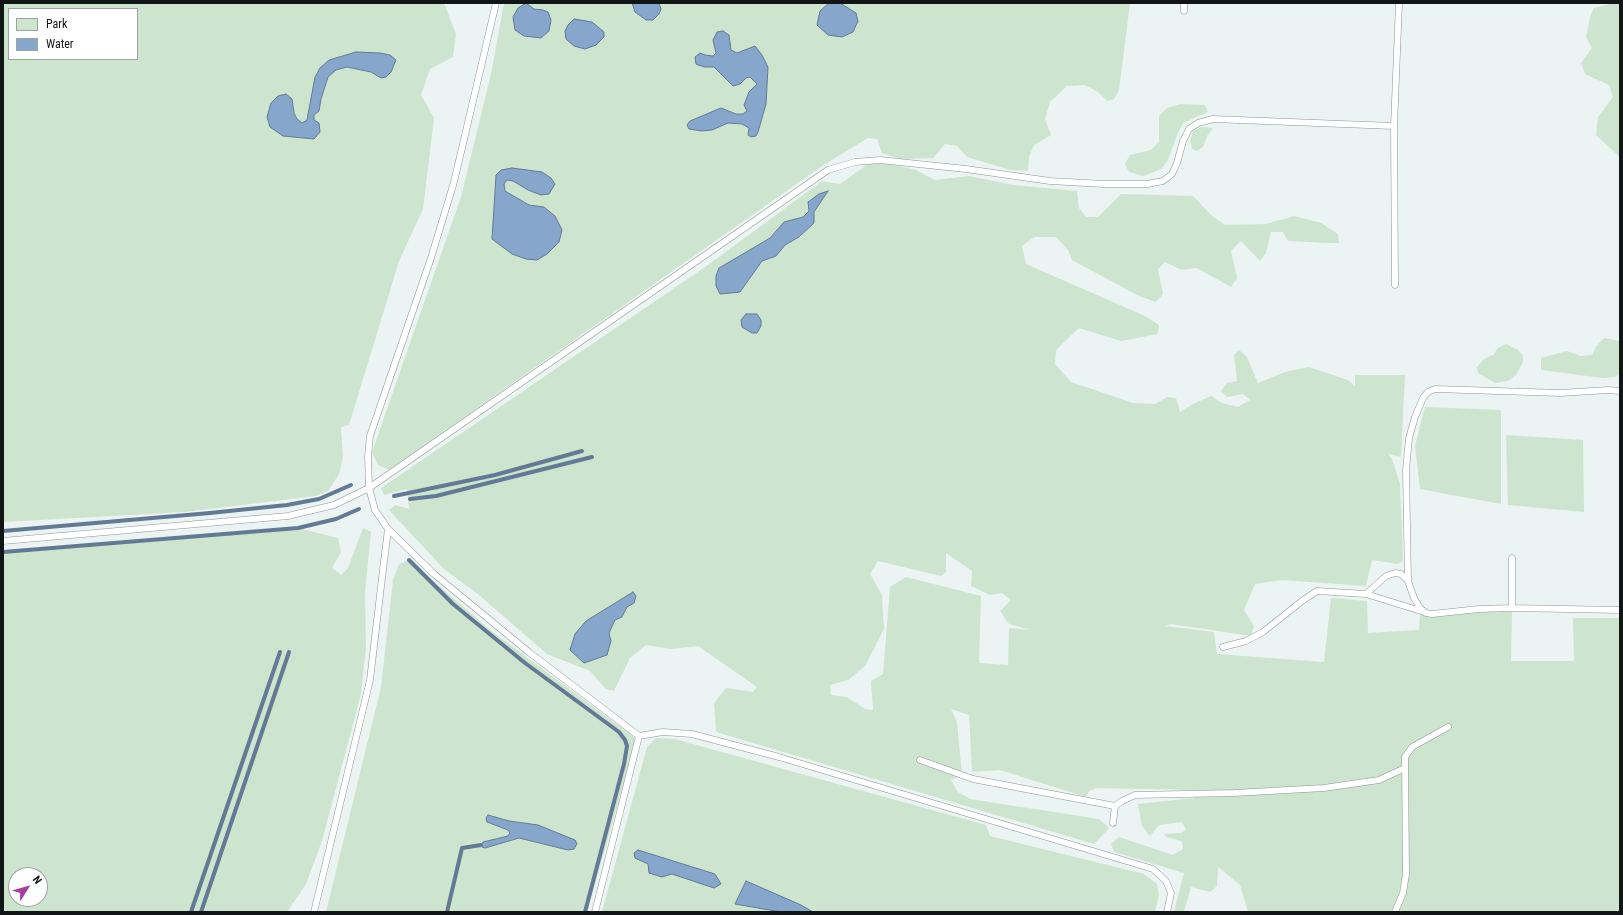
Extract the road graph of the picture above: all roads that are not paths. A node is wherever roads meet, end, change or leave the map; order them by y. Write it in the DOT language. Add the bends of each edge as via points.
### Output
graph roads {
  1 [pos="496,3"];
  2 [pos="1184,3"];
  3 [pos="1398,3"];
  4 [pos="1184,11"];
  5 [pos="1394,126"];
  6 [pos="1395,284"];
  7 [pos="1620,390"];
  8 [pos="369,488"];
  9 [pos="388,529"];
  10 [pos="3,541"];
  11 [pos="1512,558"];
  12 [pos="1408,581"];
  13 [pos="1366,594"];
  14 [pos="1512,608"];
  15 [pos="1620,610"];
  16 [pos="1426,613"];
  17 [pos="1223,647"];
  18 [pos="1448,727"];
  19 [pos="639,736"];
  20 [pos="920,760"];
  21 [pos="1405,768"];
  22 [pos="1115,806"];
  23 [pos="1113,823"];
  24 [pos="314,912"];
  25 [pos="595,912"];
  26 [pos="1166,912"];
  27 [pos="1395,912"];
  1 -- 8 [label="lane" via="454,182 431,258 370,436"];
  2 -- 4 [label="lane"];
  3 -- 5 [label="lane"];
  5 -- 6 [label="lane"];
  5 -- 8 [label="lane" via="1213,119 1198,123 1189,129 1172,174 1163,181 1147,184 1050,181 880,160 855,162 828,170"];
  7 -- 12 [label="lane" via="1560,393 1435,390 1428,392 1423,398 1409,438 1406,470"];
  8 -- 9 [label="lane" via="375,510"];
  8 -- 10 [label="lane" via="334,505 288,516"];
  9 -- 19 [label="lane" via="434,574 530,653"];
  9 -- 24 [label="lane" via="370,680"];
  11 -- 14 [label="lane"];
  12 -- 13 [label="lane" via="1401,574 1390,574"];
  12 -- 16 [label="lane" via="1414,598"];
  13 -- 16 [label="lane"];
  13 -- 17 [label="lane" via="1317,591 1263,632 1246,641"];
  14 -- 15 [label="lane"];
  14 -- 16 [label="lane"];
  18 -- 21 [label="lane" via="1412,747 1405,757"];
  19 -- 25 [label="lane"];
  19 -- 26 [label="lane" via="663,732 692,734 779,757 1153,869 1166,881 1171,893"];
  20 -- 22 [label="lane" via="973,779"];
  21 -- 22 [label="lane" via="1379,780 1324,788 1135,795"];
  21 -- 27 [label="lane" via="1406,874 1403,893"];
  22 -- 23 [label="lane"];
}
